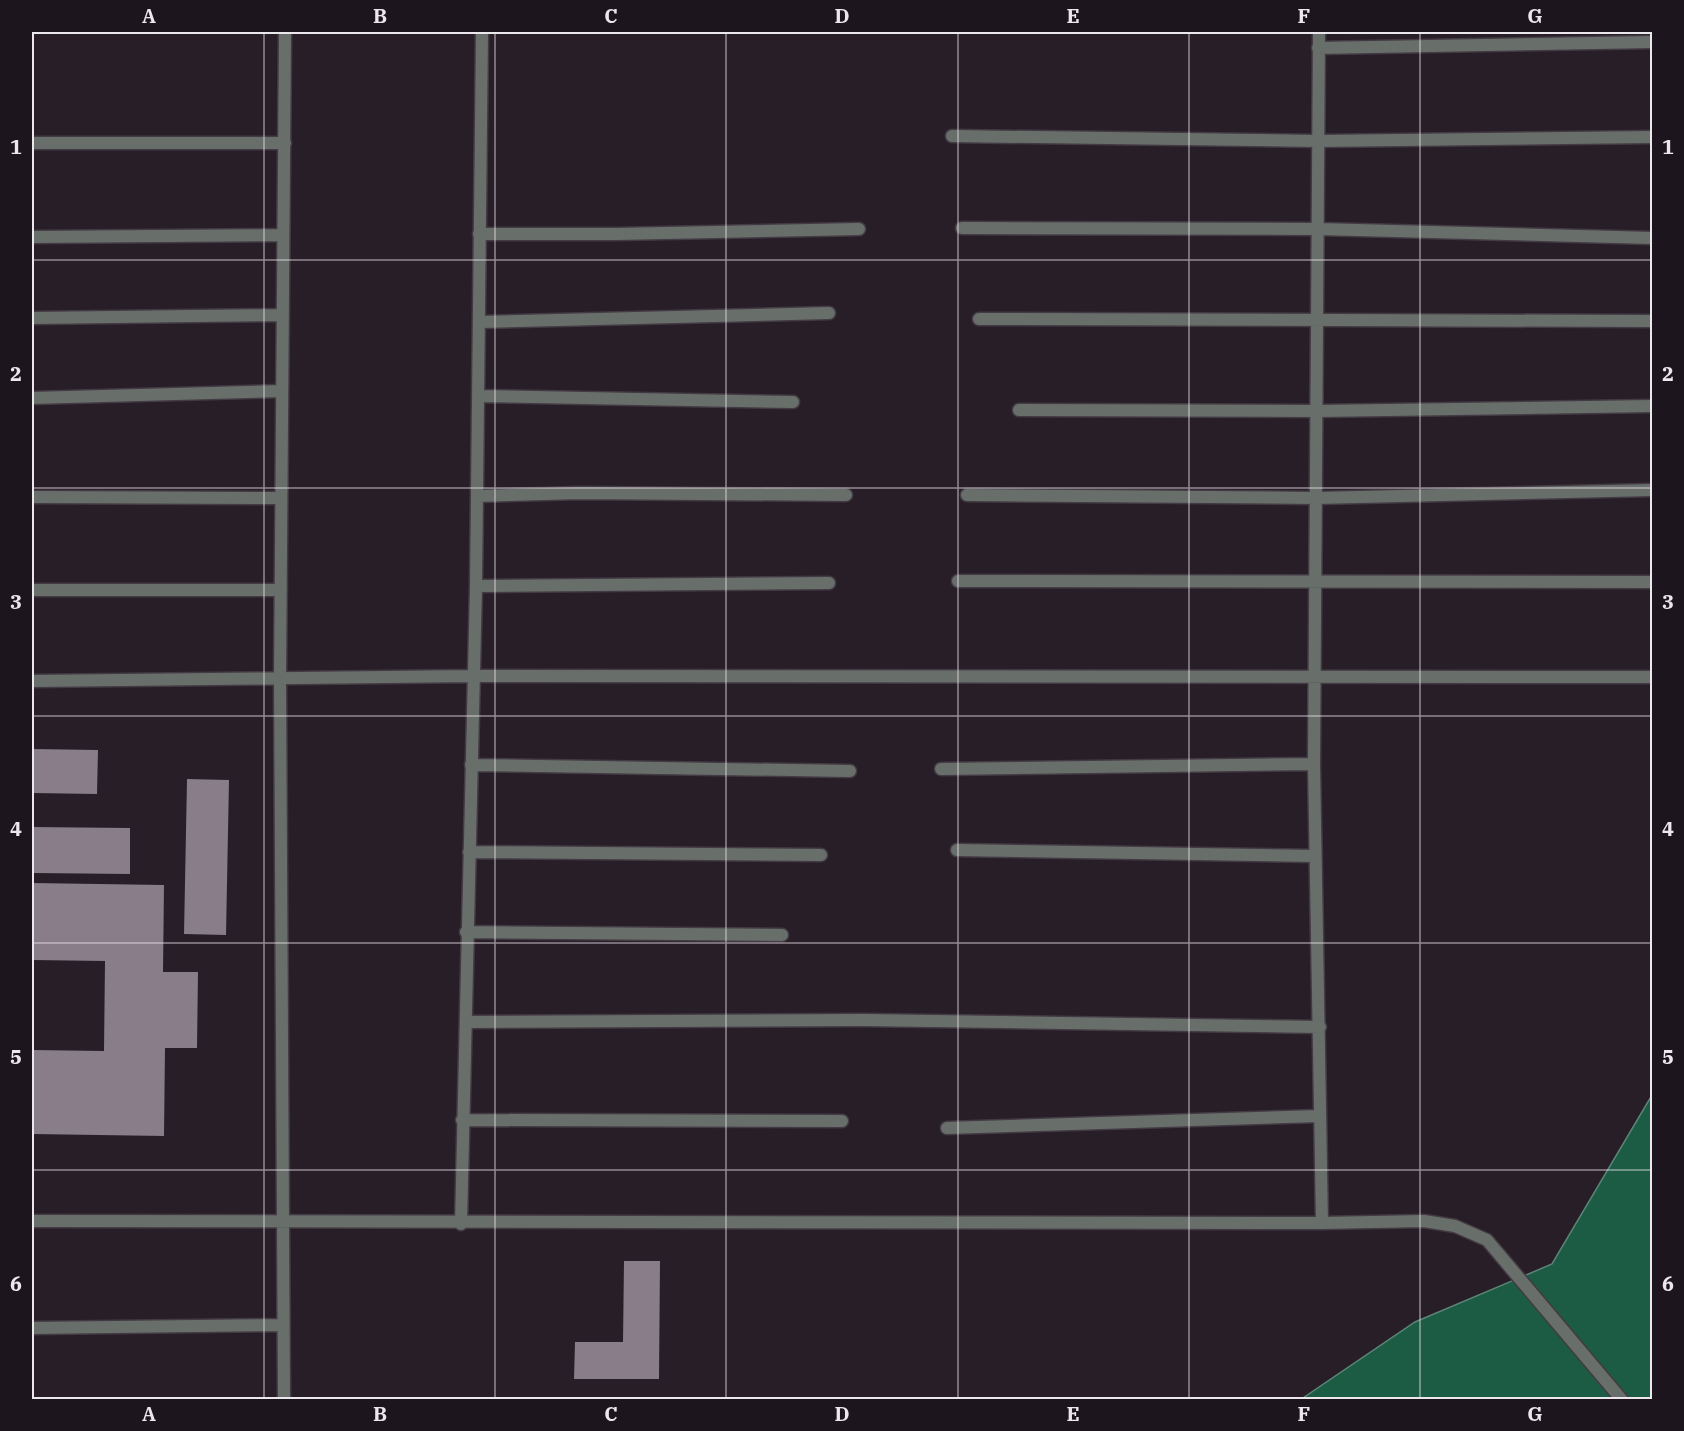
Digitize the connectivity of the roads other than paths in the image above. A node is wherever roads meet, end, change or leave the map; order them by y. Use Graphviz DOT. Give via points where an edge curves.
graph roads {
  1 [pos="285,32"];
  2 [pos="482,32"];
  3 [pos="1319,32"];
  4 [pos="1653,42"];
  5 [pos="1318,48"];
  6 [pos="952,136"];
  7 [pos="1653,137"];
  8 [pos="1319,141"];
  9 [pos="32,143"];
  10 [pos="285,143"];
  11 [pos="962,228"];
  12 [pos="859,229"];
  13 [pos="1319,229"];
  14 [pos="479,234"];
  15 [pos="283,235"];
  16 [pos="32,237"];
  17 [pos="1653,238"];
  18 [pos="830,313"];
  19 [pos="282,315"];
  20 [pos="32,318"];
  21 [pos="979,320"];
  22 [pos="1317,321"];
  23 [pos="1653,321"];
  24 [pos="480,322"];
  25 [pos="282,391"];
  26 [pos="479,396"];
  27 [pos="32,398"];
  28 [pos="794,402"];
  29 [pos="1653,406"];
  30 [pos="1019,410"];
  31 [pos="1317,411"];
  32 [pos="1653,490"];
  33 [pos="846,495"];
  34 [pos="967,495"];
  35 [pos="477,496"];
  36 [pos="32,497"];
  37 [pos="281,498"];
  38 [pos="1317,498"];
  39 [pos="958,581"];
  40 [pos="1314,582"];
  41 [pos="1653,582"];
  42 [pos="829,584"];
  43 [pos="476,586"];
  44 [pos="32,590"];
  45 [pos="281,590"];
  46 [pos="473,676"];
  47 [pos="1314,677"];
  48 [pos="1653,677"];
  49 [pos="280,680"];
  50 [pos="32,681"];
  51 [pos="471,765"];
  52 [pos="1314,765"];
  53 [pos="941,769"];
  54 [pos="850,771"];
  55 [pos="957,850"];
  56 [pos="469,852"];
  57 [pos="821,855"];
  58 [pos="1316,856"];
  59 [pos="466,932"];
  60 [pos="782,934"];
  61 [pos="466,1022"];
  62 [pos="1320,1027"];
  63 [pos="1319,1116"];
  64 [pos="462,1120"];
  65 [pos="842,1120"];
  66 [pos="946,1128"];
  67 [pos="282,1220"];
  68 [pos="32,1221"];
  69 [pos="1322,1222"];
  70 [pos="461,1224"];
  71 [pos="283,1325"];
  72 [pos="32,1328"];
  73 [pos="284,1400"];
  74 [pos="1622,1400"];
  1 -- 10 [label="street"];
  2 -- 14 [label="street"];
  3 -- 5 [label="street"];
  4 -- 5 [label="street"];
  5 -- 8 [label="street"];
  6 -- 8 [label="street"];
  7 -- 8 [label="street"];
  8 -- 13 [label="street"];
  9 -- 10 [label="street"];
  10 -- 15 [label="street"];
  11 -- 13 [label="street"];
  12 -- 14 [label="street"];
  13 -- 17 [label="street"];
  13 -- 22 [label="street"];
  14 -- 24 [label="street"];
  15 -- 16 [label="street"];
  15 -- 19 [label="street"];
  18 -- 24 [label="street"];
  19 -- 20 [label="street"];
  19 -- 25 [label="street"];
  21 -- 22 [label="street"];
  22 -- 23 [label="street"];
  22 -- 31 [label="street"];
  24 -- 26 [label="street"];
  25 -- 27 [label="street"];
  25 -- 37 [label="street"];
  26 -- 28 [label="street"];
  26 -- 35 [label="street"];
  29 -- 31 [label="street"];
  30 -- 31 [label="street"];
  31 -- 38 [label="street"];
  32 -- 38 [label="street"];
  33 -- 35 [label="street"];
  34 -- 38 [label="street"];
  35 -- 43 [label="street"];
  36 -- 37 [label="street"];
  37 -- 45 [label="street"];
  38 -- 40 [label="street"];
  39 -- 40 [label="street"];
  40 -- 41 [label="street"];
  40 -- 47 [label="street"];
  42 -- 43 [label="street"];
  43 -- 46 [label="street"];
  44 -- 45 [label="street"];
  45 -- 49 [label="street"];
  46 -- 47 [label="street"];
  46 -- 49 [label="street"];
  46 -- 51 [label="street"];
  47 -- 48 [label="street"];
  47 -- 52 [label="street"];
  49 -- 50 [label="street"];
  49 -- 67 [label="street"];
  51 -- 54 [label="street"];
  51 -- 56 [label="street"];
  52 -- 53 [label="street"];
  52 -- 58 [label="street"];
  55 -- 58 [label="street"];
  56 -- 57 [label="street"];
  56 -- 59 [label="street"];
  58 -- 62 [label="street"];
  59 -- 60 [label="street"];
  59 -- 61 [label="street"];
  61 -- 62 [label="street" via="863,1020"];
  61 -- 64 [label="street"];
  62 -- 63 [label="street"];
  63 -- 66 [label="street"];
  63 -- 69 [label="street"];
  64 -- 65 [label="street"];
  64 -- 70 [label="street"];
  67 -- 68 [label="street"];
  67 -- 70 [label="street"];
  67 -- 71 [label="street"];
  69 -- 70 [label="street"];
  69 -- 74 [label="street" via="1424,1221 1455,1226 1487,1240"];
  71 -- 72 [label="street"];
  71 -- 73 [label="street"];
}
